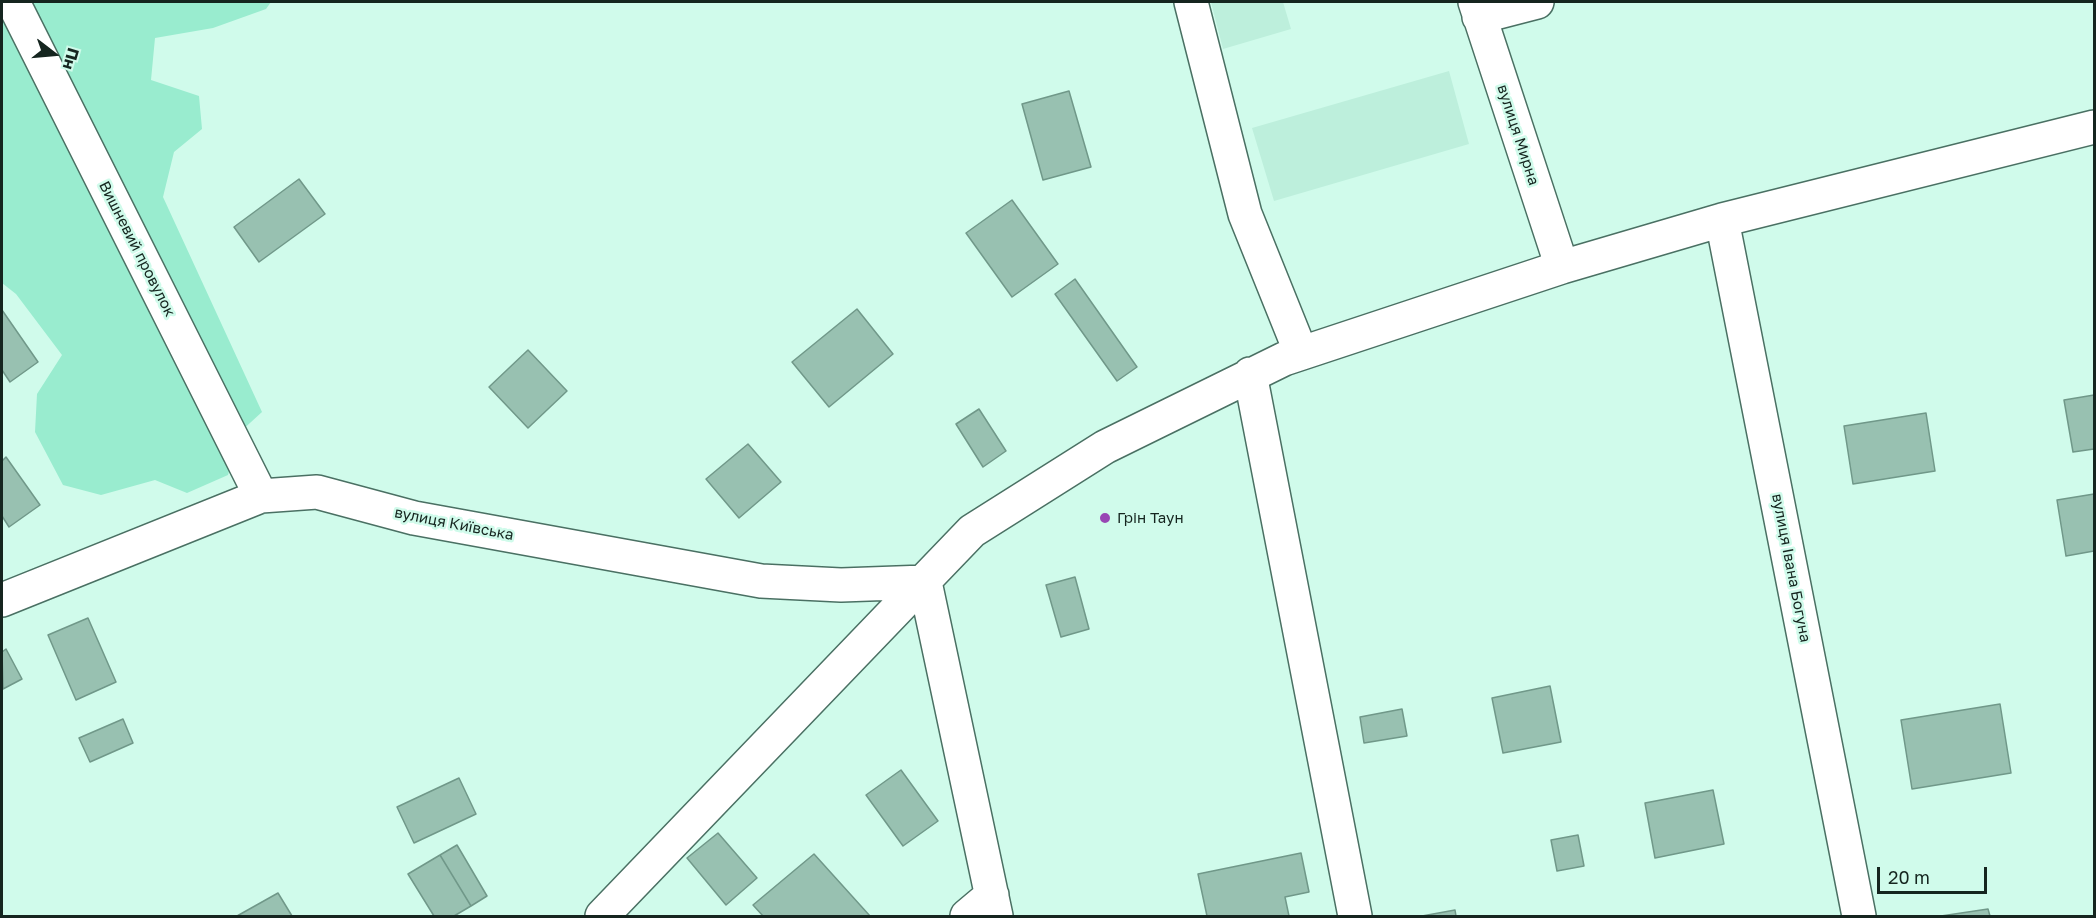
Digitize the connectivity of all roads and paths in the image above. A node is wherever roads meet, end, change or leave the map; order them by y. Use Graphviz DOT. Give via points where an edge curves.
graph roads {
  1 [pos="13,2"];
  2 [pos="1191,2"];
  3 [pos="1537,2"];
  4 [pos="1477,9"];
  5 [pos="2094,127"];
  6 [pos="1722,220"];
  7 [pos="1562,267"];
  8 [pos="1301,353"];
  9 [pos="1250,374"];
  10 [pos="261,496"];
  11 [pos="925,582"];
  12 [pos="2,600"];
  13 [pos="994,906"];
  14 [pos="602,916"];
  15 [pos="967,916"];
  16 [pos="1355,916"];
  17 [pos="1859,916"];
  1 -- 10 [label="street, Вишневий провулок"];
  2 -- 8 [label="street" via="1245,214"];
  3 -- 4 [label="street"];
  4 -- 7 [label="street, вулиця Мирна"];
  5 -- 6 [label="street"];
  6 -- 7 [label="street"];
  6 -- 17 [label="street, вулиця Івана Богуна"];
  7 -- 8 [label="street"];
  8 -- 9 [label="street"];
  9 -- 11 [label="street" via="1105,447 972,531"];
  9 -- 16 [label="street"];
  10 -- 11 [label="street, вулиця Київська" via="317,492 414,518 761,581 842,585"];
  10 -- 12 [label="street, вулиця Київська"];
  11 -- 13 [label="street"];
  11 -- 14 [label="street"];
  13 -- 15 [label="street"];
}
